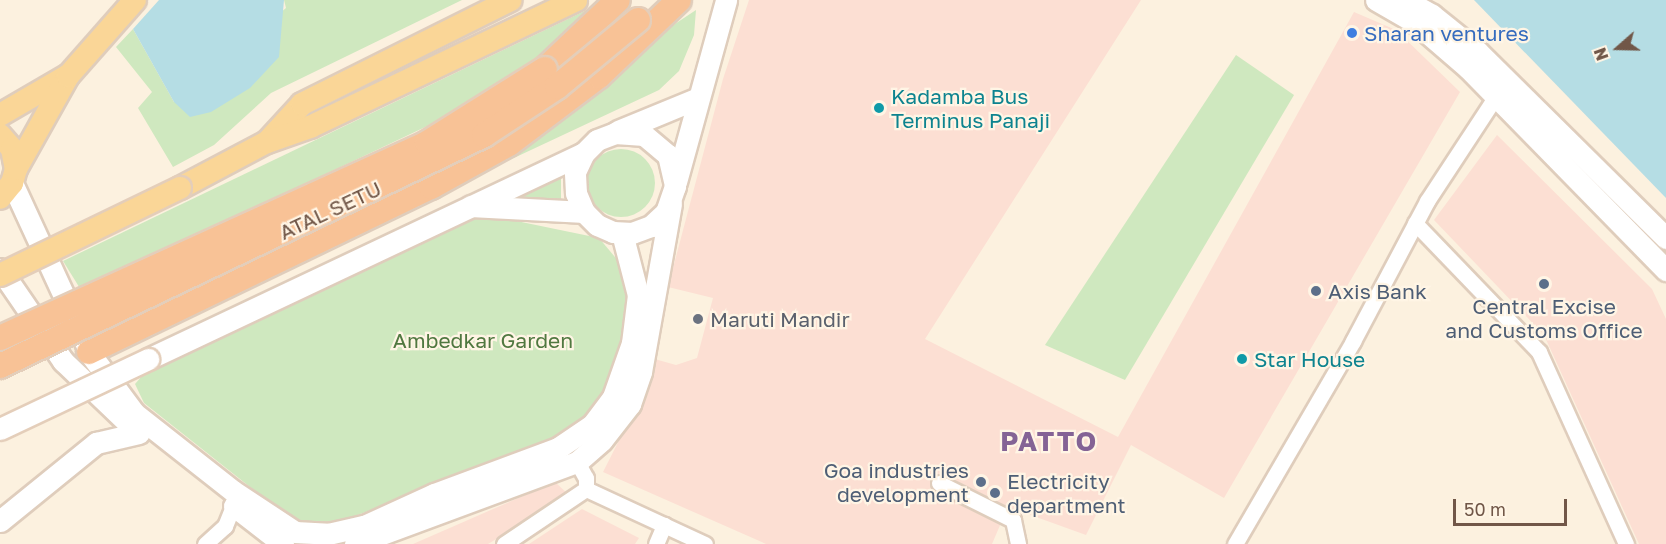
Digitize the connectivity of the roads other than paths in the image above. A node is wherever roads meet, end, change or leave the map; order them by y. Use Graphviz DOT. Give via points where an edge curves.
graph roads {
  1 [pos="135,0"];
  2 [pos="511,0"];
  3 [pos="576,0"];
  4 [pos="618,0"];
  5 [pos="657,0"];
  6 [pos="679,0"];
  7 [pos="726,0"];
  8 [pos="1376,0"];
  9 [pos="1405,0"];
  10 [pos="68,76"];
  11 [pos="1501,88"];
  12 [pos="698,98"];
  13 [pos="0,115"];
  14 [pos="615,133"];
  15 [pos="0,135"];
  16 [pos="267,142"];
  17 [pos="584,153"];
  18 [pos="9,183"];
  19 [pos="673,194"];
  20 [pos="467,206"];
  21 [pos="584,212"];
  22 [pos="1415,223"];
  23 [pos="622,233"];
  24 [pos="1666,237"];
  25 [pos="0,269"];
  26 [pos="1666,270"];
  27 [pos="0,275"];
  28 [pos="0,338"];
  29 [pos="94,359"];
  30 [pos="0,366"];
  31 [pos="79,378"];
  32 [pos="0,429"];
  33 [pos="139,433"];
  34 [pos="577,462"];
  35 [pos="939,483"];
  36 [pos="586,489"];
  37 [pos="233,506"];
  38 [pos="0,521"];
  39 [pos="664,525"];
  40 [pos="377,540"];
  41 [pos="205,544"];
  42 [pos="283,544"];
  43 [pos="355,544"];
  44 [pos="504,544"];
  45 [pos="656,544"];
  46 [pos="705,544"];
  47 [pos="1018,544"];
  48 [pos="1235,544"];
  49 [pos="1626,544"];
  1 -- 10 [label="main road"];
  2 -- 16 [label="main road" via="302,104"];
  3 -- 16 [label="main road" via="310,128"];
  4 -- 28 [label="highway, ATAL SETU, bridge" via="544,69 427,143"];
  5 -- 30 [label="highway, ATAL SETU, bridge" via="557,87 484,135"];
  6 -- 29 [label="highway" via="599,76 508,144"];
  7 -- 12 [label="main road"];
  8 -- 11 [label="main road" via="1416,23"];
  9 -- 11 [label="main road" via="1432,15"];
  10 -- 13 [label="main road"];
  10 -- 18 [label="main road"];
  11 -- 22 [label="street"];
  11 -- 24 [label="main road"];
  11 -- 26 [label="main road"];
  12 -- 14 [label="main road"];
  12 -- 19 [label="main road"];
  14 -- 17 [label="main road" via="597,140"];
  14 -- 19 [label="main road" via="644,135 661,147 672,165"];
  15 -- 18 [label="main road" via="12,149"];
  16 -- 27 [label="main road, bridge" via="180,189"];
  17 -- 20 [label="main road"];
  17 -- 21 [label="main road" via="575,183"];
  18 -- 29 [label="main road"];
  19 -- 23 [label="main road" via="651,226"];
  19 -- 34 [label="main road" via="651,327 630,404 602,440"];
  20 -- 21 [label="main road"];
  20 -- 32 [label="main road, bridge"];
  21 -- 23 [label="main road" via="597,225"];
  22 -- 48 [label="street" via="1353,341"];
  22 -- 49 [label="street" via="1539,352"];
  23 -- 29 [label="main road" via="638,295 632,343 613,397 592,425 558,448 434,494 364,526 328,534 295,532 233,491 134,413"];
  25 -- 31 [label="main road"];
  29 -- 31 [label="main road"];
  31 -- 33 [label="main road"];
  33 -- 37 [label="main road"];
  33 -- 38 [label="main road" via="96,443"];
  34 -- 36 [label="street" via="586,478"];
  34 -- 40 [label="main road" via="452,505"];
  35 -- 47 [label="street" via="1013,520"];
  36 -- 39 [label="street"];
  36 -- 44 [label="street"];
  37 -- 41 [label="street" via="225,526"];
  37 -- 42 [label="main road"];
  39 -- 45 [label="street"];
  39 -- 46 [label="street"];
  40 -- 43 [label="main road"];
}
